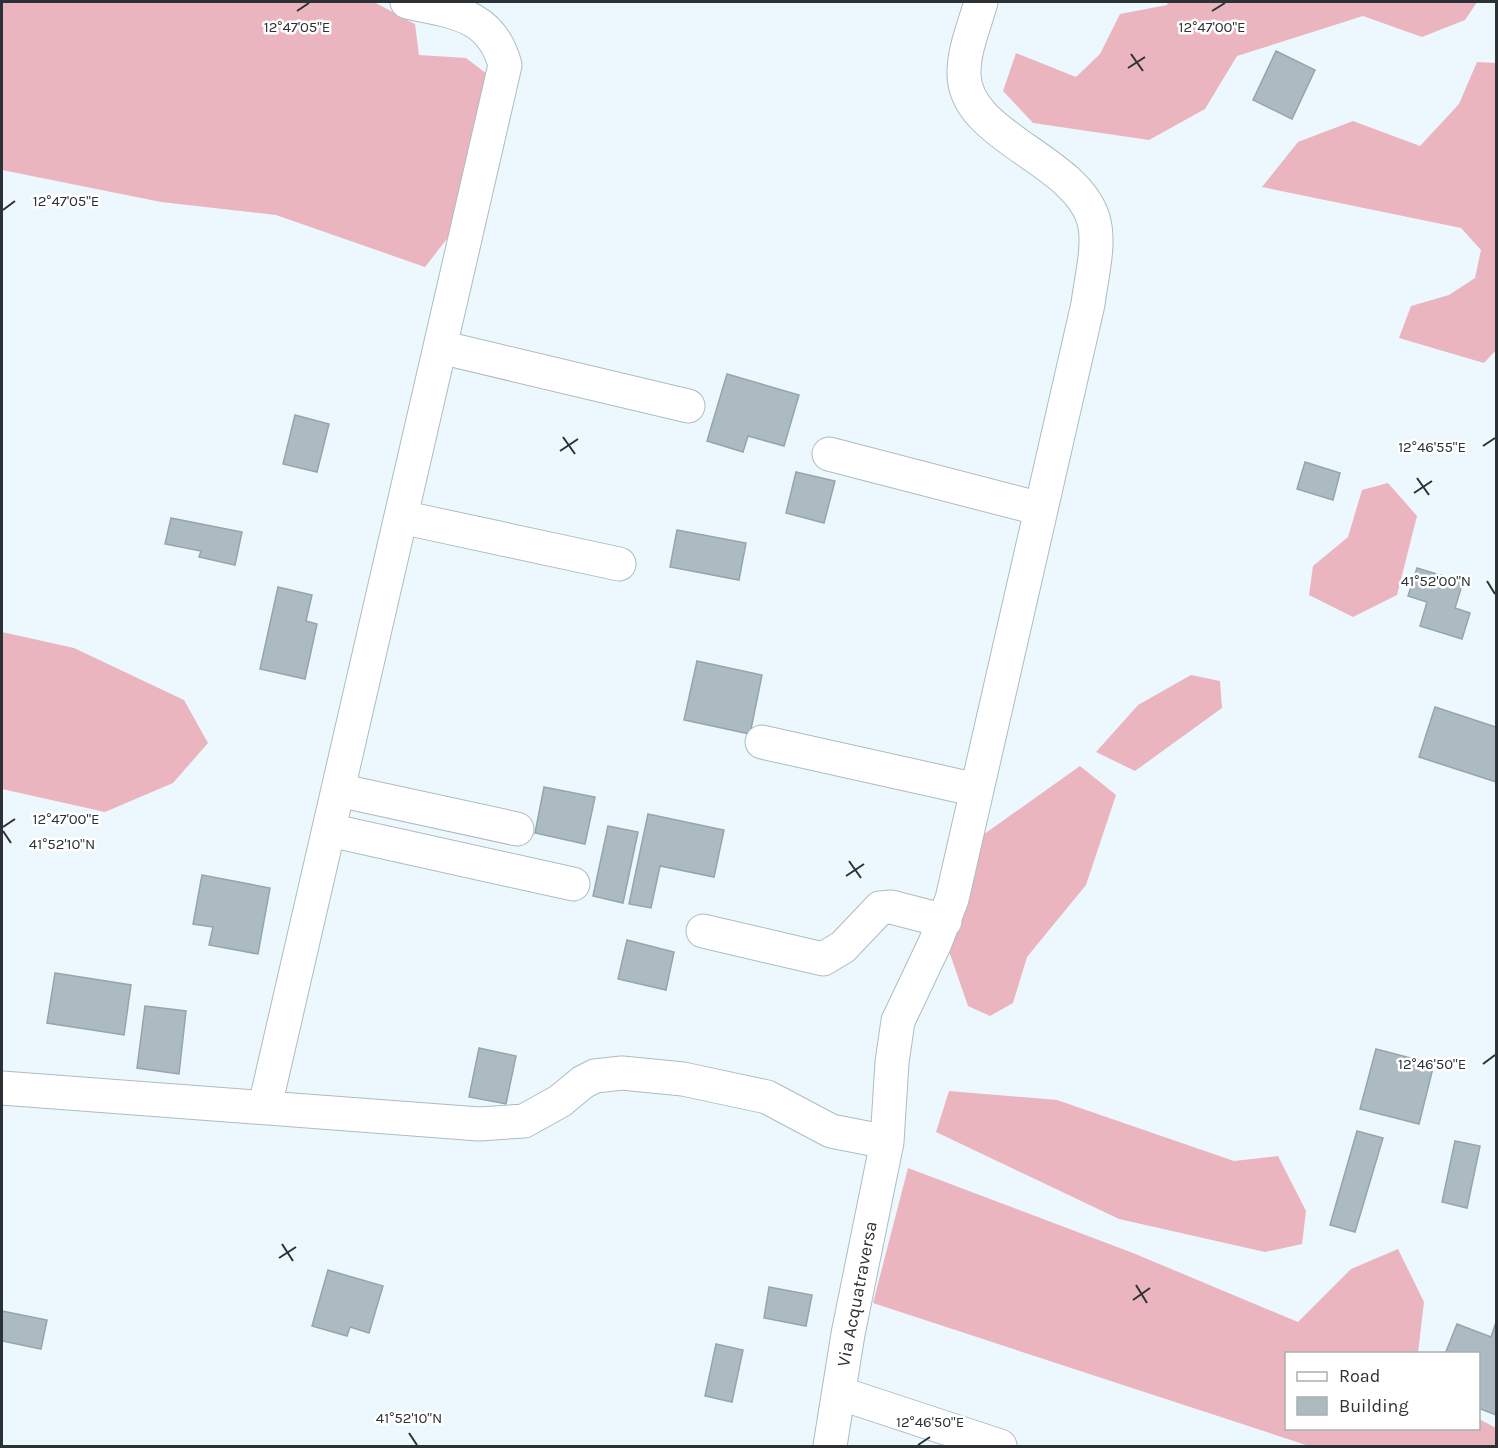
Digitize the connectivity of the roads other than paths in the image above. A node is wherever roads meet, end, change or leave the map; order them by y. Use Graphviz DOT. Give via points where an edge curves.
graph roads {
  1 [pos="407,2"];
  2 [pos="981,2"];
  3 [pos="440,347"];
  4 [pos="688,405"];
  5 [pos="830,454"];
  6 [pos="1041,509"];
  7 [pos="401,517"];
  8 [pos="620,564"];
  9 [pos="762,742"];
  10 [pos="338,790"];
  11 [pos="977,790"];
  12 [pos="517,829"];
  13 [pos="329,830"];
  14 [pos="573,884"];
  15 [pos="945,921"];
  16 [pos="704,931"];
  17 [pos="2,1088"];
  18 [pos="265,1106"];
  19 [pos="887,1142"];
  20 [pos="839,1393"];
  21 [pos="830,1446"];
  22 [pos="1000,1446"];
  1 -- 3 [label="street" via="475,20 494,39 505,65"];
  2 -- 6 [label="street, Via Acquatraversa" via="965,60 965,88 997,128 1057,171 1080,194 1096,229 1088,304"];
  3 -- 4 [label="street"];
  3 -- 7 [label="street"];
  5 -- 6 [label="street"];
  6 -- 11 [label="street, Via Acquatraversa"];
  7 -- 8 [label="street"];
  7 -- 10 [label="street"];
  9 -- 11 [label="street"];
  10 -- 12 [label="street"];
  10 -- 13 [label="street"];
  11 -- 15 [label="street, Via Acquatraversa"];
  13 -- 14 [label="street"];
  13 -- 18 [label="street"];
  15 -- 16 [label="street" via="891,907 880,908 843,947 823,958"];
  15 -- 19 [label="street, Via Acquatraversa" via="898,1021"];
  17 -- 18 [label="street"];
  18 -- 19 [label="street" via="512,1124 539,1115 595,1076 622,1073 683,1079 767,1097 831,1131"];
  19 -- 20 [label="street, Via Acquatraversa"];
  20 -- 21 [label="street, Via Acquatraversa"];
  20 -- 22 [label="street"];
}
